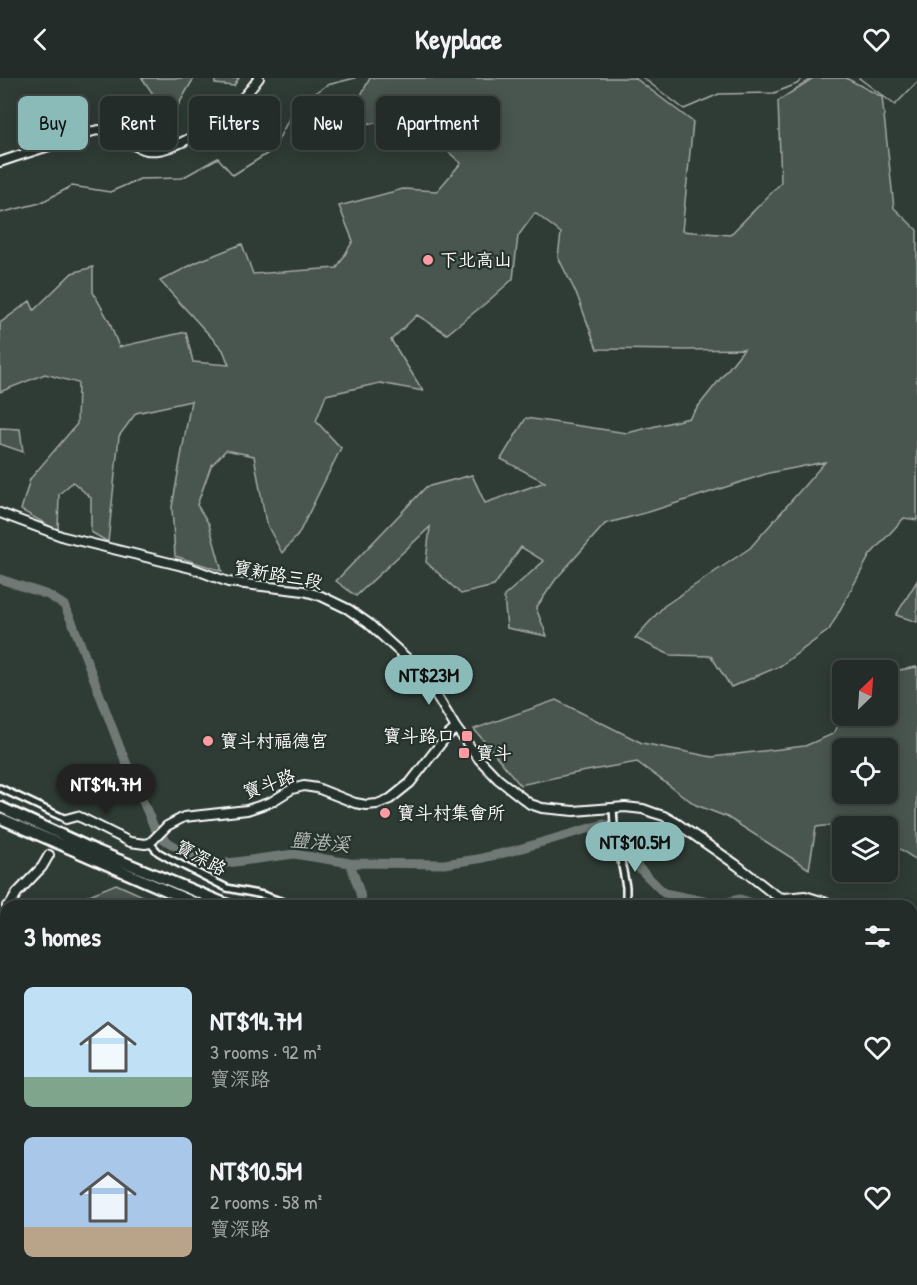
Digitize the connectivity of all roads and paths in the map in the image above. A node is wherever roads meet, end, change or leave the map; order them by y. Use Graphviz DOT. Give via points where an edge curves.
graph roads {
  1 [pos="259,78"];
  2 [pos="0,162"];
  3 [pos="0,513"];
  4 [pos="456,728"];
  5 [pos="0,788"];
  6 [pos="0,807"];
  7 [pos="613,808"];
  8 [pos="0,818"];
  9 [pos="66,819"];
  10 [pos="150,843"];
  11 [pos="49,855"];
  12 [pos="13,900"];
  13 [pos="188,900"];
  14 [pos="216,900"];
  15 [pos="278,900"];
  16 [pos="626,900"];
  17 [pos="818,900"];
  1 -- 2 [label="street" via="216,122 170,147 144,150 100,130"];
  3 -- 4 [label="street, 寶新路三段" via="64,537 191,568 228,582 304,591 338,603 368,622 423,673"];
  4 -- 7 [label="street, 寶新路三段" via="487,769 530,804 574,811"];
  4 -- 10 [label="street, 寶斗路" via="410,783 382,802 355,803 304,786 247,810 184,817 167,826"];
  5 -- 9 [label="street, 寶深路"];
  6 -- 14 [label="highway"];
  7 -- 16 [label="street"];
  7 -- 17 [label="street, 寶新路三段" via="643,809 671,819 779,897 805,896"];
  8 -- 13 [label="highway"];
  9 -- 10 [label="street, 寶深路" via="77,816 134,843"];
  10 -- 15 [label="street, 寶深路" via="180,865 227,888"];
  11 -- 12 [label="street"];
}
